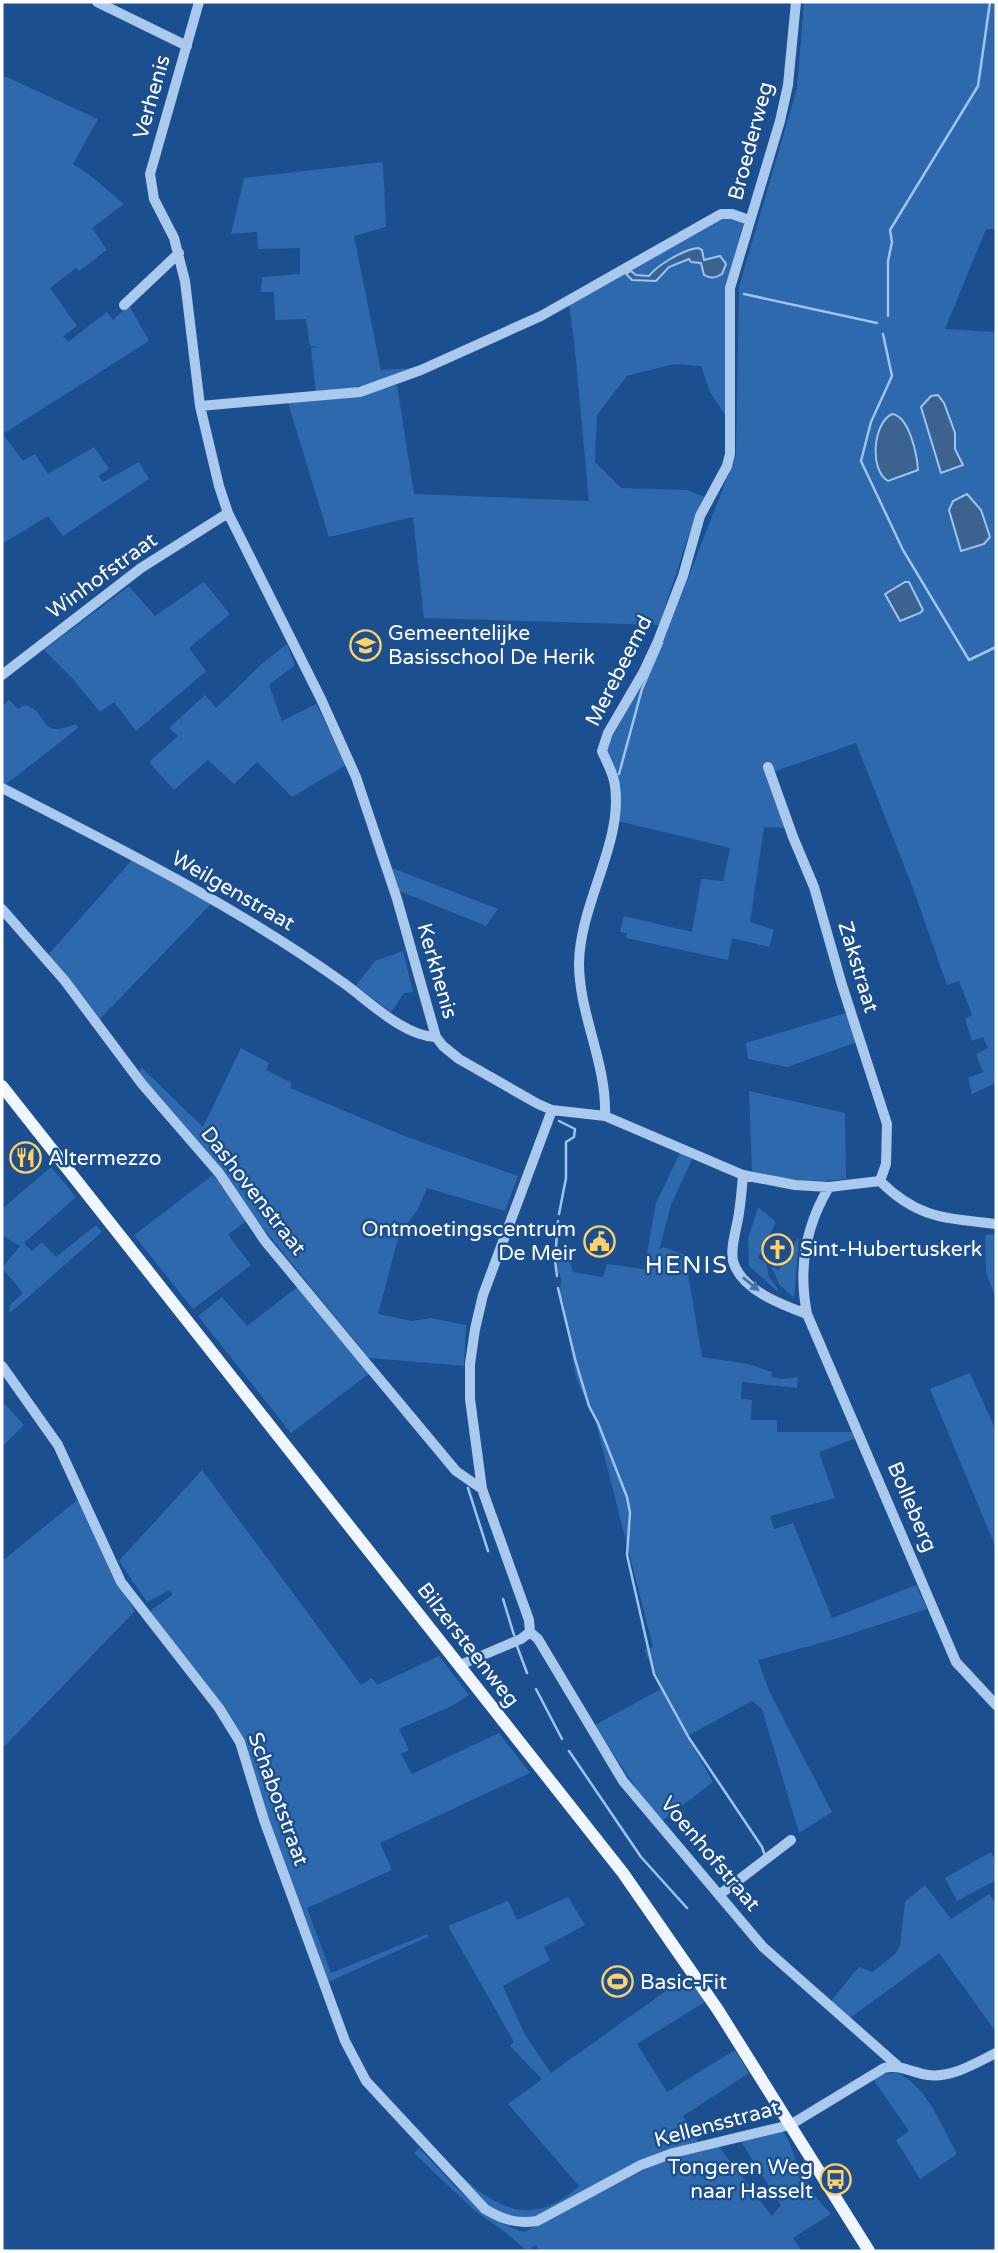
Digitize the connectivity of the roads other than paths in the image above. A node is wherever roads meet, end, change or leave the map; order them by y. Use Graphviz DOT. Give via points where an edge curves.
graph roads {
  1 [pos="97,2"];
  2 [pos="200,2"];
  3 [pos="796,2"];
  4 [pos="187,46"];
  5 [pos="749,220"];
  6 [pos="179,253"];
  7 [pos="730,288"];
  8 [pos="124,305"];
  9 [pos="200,406"];
  10 [pos="228,513"];
  11 [pos="2,675"];
  12 [pos="768,768"];
  13 [pos="2,788"];
  14 [pos="2,909"];
  15 [pos="436,1037"];
  16 [pos="2,1086"];
  17 [pos="552,1110"];
  18 [pos="605,1116"];
  19 [pos="743,1175"];
  20 [pos="880,1181"];
  21 [pos="829,1187"];
  22 [pos="996,1224"];
  23 [pos="807,1314"];
  24 [pos="2,1366"];
  25 [pos="482,1489"];
  26 [pos="530,1632"];
  27 [pos="460,1665"];
  28 [pos="996,1705"];
  29 [pos="791,1840"];
  30 [pos="719,1895"];
  31 [pos="996,2053"];
  32 [pos="899,2067"];
  33 [pos="790,2125"];
  34 [pos="525,2223"];
  35 [pos="869,2251"];
  1 -- 4 [label="street, Verhenis"];
  2 -- 4 [label="street"];
  3 -- 5 [label="street, Broederweg" via="788,85"];
  4 -- 6 [label="street, Verhenis" via="149,174 154,199"];
  5 -- 7 [label="street, Broederweg"];
  5 -- 9 [label="street" via="721,214 541,316 360,392"];
  6 -- 8 [label="street"];
  6 -- 9 [label="street, Verhenis"];
  7 -- 18 [label="street, Merebeemd" via="727,466 700,516 659,641 602,751 615,784 615,815 584,924 579,965 601,1064"];
  9 -- 10 [label="street, Verhenis"];
  10 -- 11 [label="street, Winhofstraat" via="141,568"];
  10 -- 15 [label="street, Kerkhenis" via="356,777"];
  12 -- 20 [label="street, Zakstraat" via="814,887 887,1124 886,1164"];
  13 -- 15 [label="street, Weilgenstraat" via="214,900 320,966 407,1029"];
  14 -- 25 [label="street, Dashovenstraat" via="65,981 343,1336 456,1471"];
  15 -- 17 [label="street, Kerkhenis" via="459,1059"];
  16 -- 27 [label="main road, Bilzersteenweg"];
  17 -- 18 [label="street, Kerkhenis"];
  17 -- 25 [label="street" via="496,1258 475,1329 470,1399"];
  18 -- 19 [label="street, Kerkhenis"];
  19 -- 21 [label="street, Kerkhenis"];
  19 -- 23 [label="street, one-way" via="732,1251 736,1268 758,1290"];
  20 -- 21 [label="street, Kerkhenis"];
  20 -- 22 [label="street" via="923,1213"];
  21 -- 23 [label="street, Bolleberg" via="805,1244"];
  23 -- 28 [label="street, Bolleberg" via="956,1662"];
  24 -- 34 [label="street, Schabotstraat" via="58,1445 121,1582 240,1742 345,2041 366,2081 485,2209 503,2220"];
  25 -- 26 [label="street"];
  26 -- 27 [label="street"];
  26 -- 30 [label="street, Voenhofstraat" via="624,1781"];
  27 -- 33 [label="main road, Bilzersteenweg" via="666,1932"];
  29 -- 30 [label="street"];
  30 -- 32 [label="street, Voenhofstraat" via="764,1947"];
  31 -- 32 [label="street" via="941,2075"];
  32 -- 33 [label="street, Kellensstraat" via="884,2068"];
  33 -- 34 [label="street, Kellensstraat" via="673,2153"];
  33 -- 35 [label="main road, Bilzersteenweg"];
}
